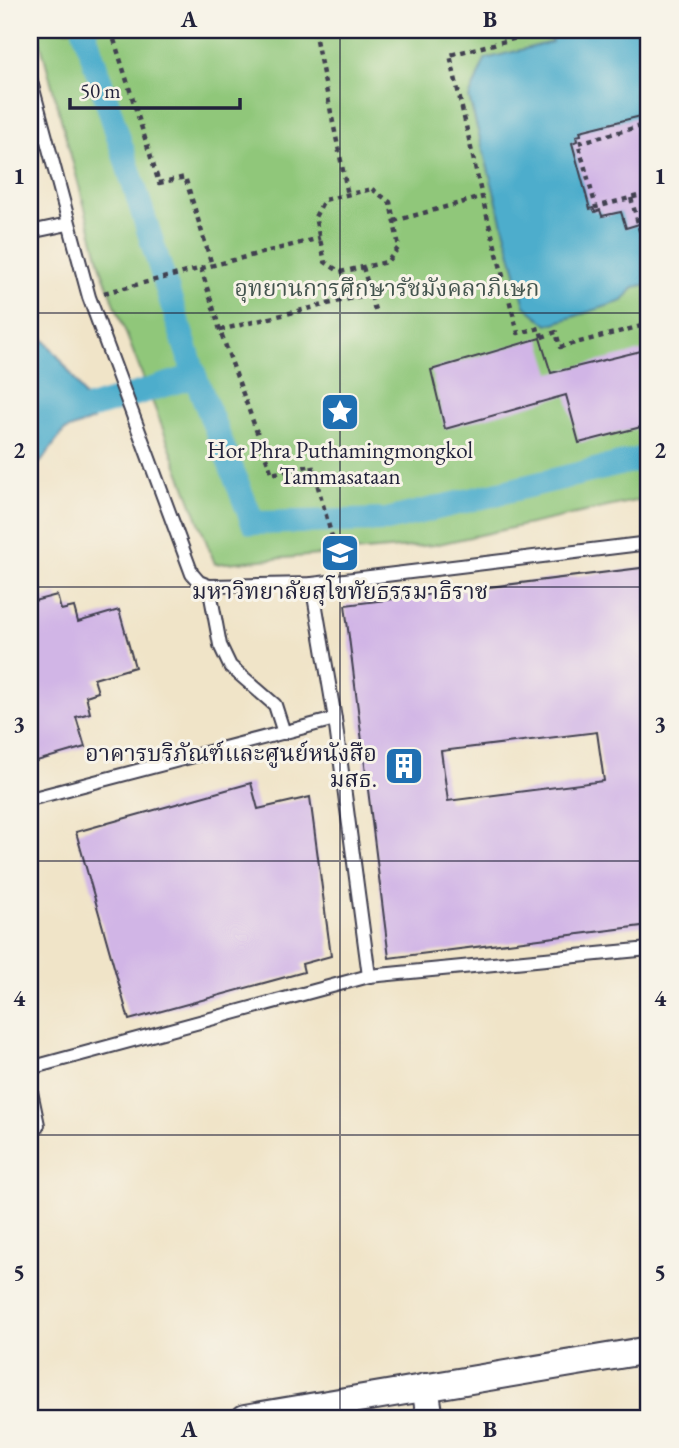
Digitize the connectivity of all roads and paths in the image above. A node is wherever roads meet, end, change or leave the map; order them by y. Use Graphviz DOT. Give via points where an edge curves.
graph roads {
  1 [pos="111,30"];
  2 [pos="314,30"];
  3 [pos="528,30"];
  4 [pos="30,78"];
  5 [pos="649,141"];
  6 [pos="649,193"];
  7 [pos="348,195"];
  8 [pos="482,197"];
  9 [pos="631,198"];
  10 [pos="394,221"];
  11 [pos="68,224"];
  12 [pos="30,233"];
  13 [pos="320,239"];
  14 [pos="649,262"];
  15 [pos="212,265"];
  16 [pos="363,267"];
  17 [pos="201,268"];
  18 [pos="369,294"];
  19 [pos="89,297"];
  20 [pos="374,310"];
  21 [pos="649,324"];
  22 [pos="220,330"];
  23 [pos="649,543"];
  24 [pos="344,580"];
  25 [pos="312,584"];
  26 [pos="209,586"];
  27 [pos="335,719"];
  28 [pos="284,733"];
  29 [pos="30,799"];
  30 [pos="649,949"];
  31 [pos="369,975"];
  32 [pos="30,1068"];
  33 [pos="30,1087"];
  34 [pos="30,1137"];
  35 [pos="649,1350"];
  36 [pos="425,1387"];
  37 [pos="245,1418"];
  38 [pos="430,1418"];
  1 -- 15 [label="path" via="159,183 185,177"];
  2 -- 7 [label="path"];
  3 -- 8 [label="path" via="529,35 450,55"];
  4 -- 11 [label="lane"];
  5 -- 9 [label="path" via="645,125 578,143 596,208"];
  6 -- 9 [label="path"];
  7 -- 10 [label="path" via="372,190 390,202"];
  7 -- 13 [label="path" via="324,200 315,217"];
  8 -- 10 [label="path"];
  8 -- 21 [label="path" via="518,333 540,328 541,338 556,332 560,346"];
  9 -- 14 [label="path"];
  10 -- 16 [label="path" via="399,247 387,262"];
  11 -- 12 [label="lane"];
  11 -- 19 [label="lane"];
  13 -- 15 [label="path"];
  13 -- 16 [label="path" via="325,262 340,272"];
  15 -- 17 [label="path"];
  16 -- 18 [label="path"];
  17 -- 19 [label="path"];
  17 -- 22 [label="path"];
  18 -- 20 [label="path"];
  18 -- 22 [label="path"];
  19 -- 26 [label="lane" via="192,574"];
  22 -- 24 [label="path" via="272,474 312,465"];
  23 -- 24 [label="lane"];
  24 -- 25 [label="lane"];
  25 -- 26 [label="lane"];
  25 -- 27 [label="lane"];
  26 -- 28 [label="lane" via="220,645 230,666 275,705"];
  27 -- 28 [label="lane"];
  27 -- 31 [label="lane"];
  28 -- 29 [label="lane"];
  30 -- 31 [label="lane"];
  31 -- 32 [label="lane"];
  33 -- 34 [label="lane" via="38,1125"];
  35 -- 36 [label="street"];
  36 -- 37 [label="street"];
  36 -- 38 [label="street"];
}
